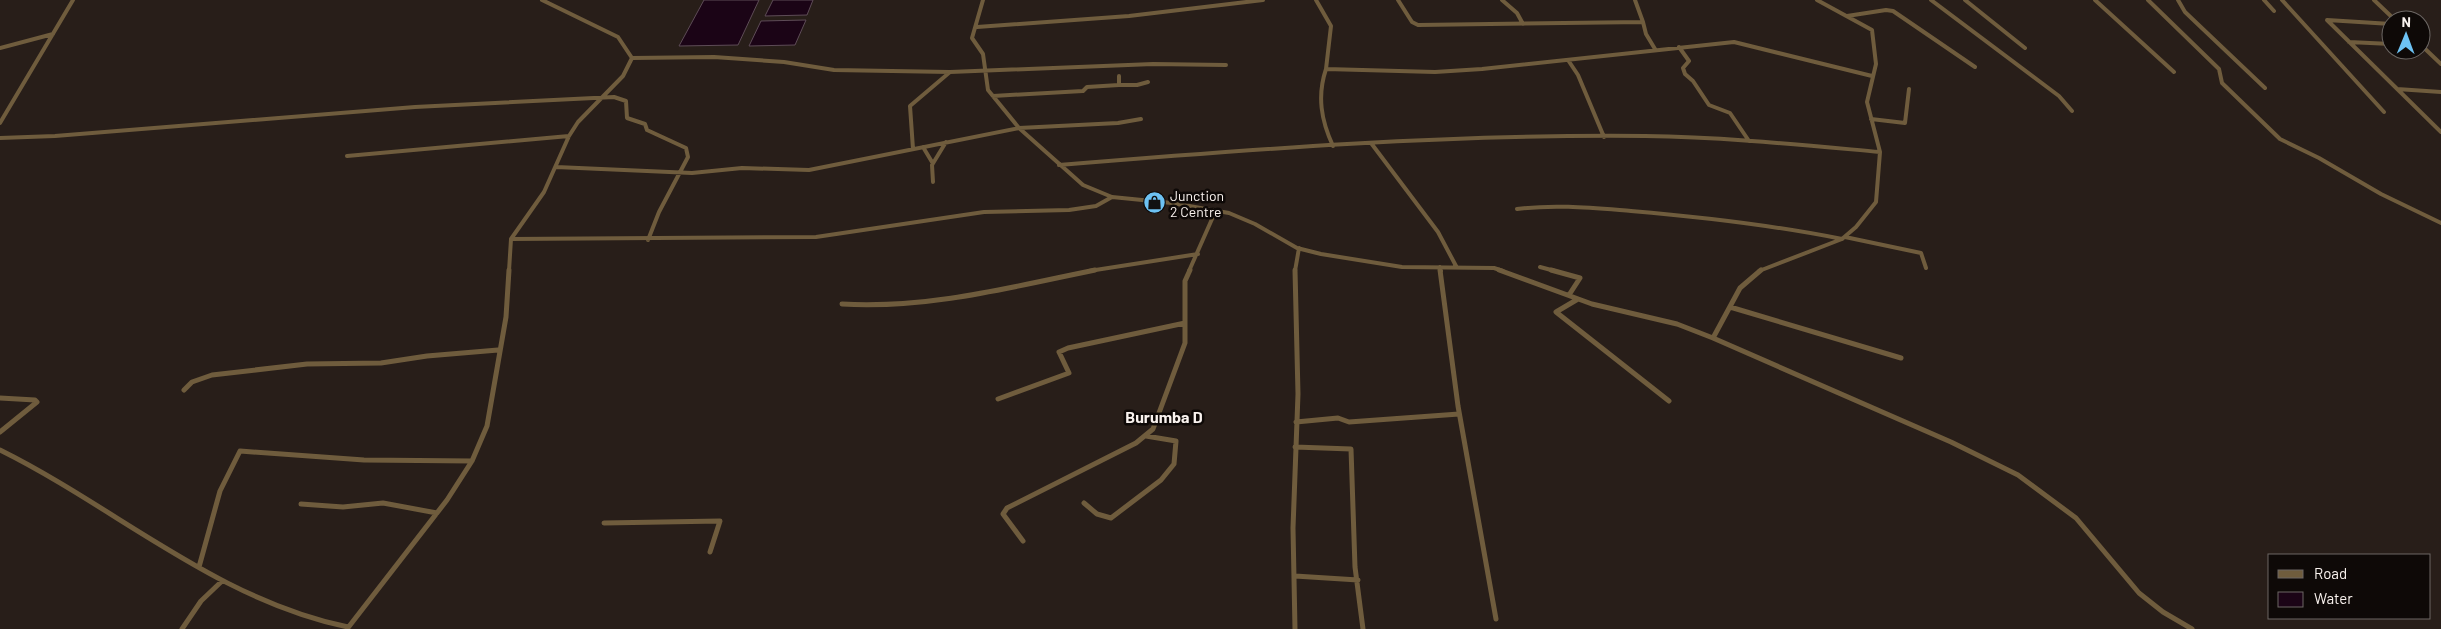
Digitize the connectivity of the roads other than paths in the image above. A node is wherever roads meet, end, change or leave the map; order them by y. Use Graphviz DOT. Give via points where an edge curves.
graph roads {
  1 [pos="73,0"];
  2 [pos="542,0"];
  3 [pos="983,0"];
  4 [pos="1263,0"];
  5 [pos="1316,0"];
  6 [pos="1398,0"];
  7 [pos="1502,0"];
  8 [pos="1635,0"];
  9 [pos="1817,0"];
  10 [pos="1931,0"];
  11 [pos="1966,0"];
  12 [pos="2095,0"];
  13 [pos="2148,0"];
  14 [pos="2178,0"];
  15 [pos="2264,0"];
  16 [pos="2282,0"];
  17 [pos="2374,0"];
  18 [pos="2384,10"];
  19 [pos="2274,11"];
  20 [pos="1845,16"];
  21 [pos="1643,22"];
  22 [pos="2381,23"];
  23 [pos="1523,24"];
  24 [pos="976,27"];
  25 [pos="52,34"];
  26 [pos="2349,42"];
  27 [pos="2381,44"];
  28 [pos="1679,47"];
  29 [pos="0,48"];
  30 [pos="2025,48"];
  31 [pos="1655,49"];
  32 [pos="2431,55"];
  33 [pos="632,58"];
  34 [pos="1568,60"];
  35 [pos="2441,64"];
  36 [pos="1226,65"];
  37 [pos="1975,67"];
  38 [pos="1326,69"];
  39 [pos="950,72"];
  40 [pos="986,72"];
  41 [pos="2174,72"];
  42 [pos="1119,76"];
  43 [pos="1872,76"];
  44 [pos="1148,82"];
  45 [pos="1119,85"];
  46 [pos="2266,88"];
  47 [pos="1909,89"];
  48 [pos="2396,89"];
  49 [pos="2441,92"];
  50 [pos="606,96"];
  51 [pos="993,96"];
  52 [pos="2072,111"];
  53 [pos="2384,112"];
  54 [pos="1141,119"];
  55 [pos="1870,119"];
  56 [pos="0,122"];
  57 [pos="1019,128"];
  58 [pos="2441,132"];
  59 [pos="568,136"];
  60 [pos="0,138"];
  61 [pos="1604,138"];
  62 [pos="1749,141"];
  63 [pos="946,142"];
  64 [pos="1371,143"];
  65 [pos="1333,146"];
  66 [pos="923,147"];
  67 [pos="913,149"];
  68 [pos="1880,152"];
  69 [pos="347,156"];
  70 [pos="932,163"];
  71 [pos="1059,165"];
  72 [pos="556,167"];
  73 [pos="679,172"];
  74 [pos="933,182"];
  75 [pos="1112,197"];
  76 [pos="1516,209"];
  77 [pos="1216,210"];
  78 [pos="2441,224"];
  79 [pos="1844,238"];
  80 [pos="511,239"];
  81 [pos="648,240"];
  82 [pos="1299,248"];
  83 [pos="1198,254"];
  84 [pos="1456,266"];
  85 [pos="1440,267"];
  86 [pos="1540,267"];
  87 [pos="1926,268"];
  88 [pos="1569,295"];
  89 [pos="1578,298"];
  90 [pos="842,304"];
  91 [pos="1730,307"];
  92 [pos="1185,324"];
  93 [pos="1713,338"];
  94 [pos="498,350"];
  95 [pos="1901,358"];
  96 [pos="184,390"];
  97 [pos="0,398"];
  98 [pos="998,399"];
  99 [pos="1669,402"];
  100 [pos="1459,414"];
  101 [pos="1296,422"];
  102 [pos="0,432"];
  103 [pos="1146,436"];
  104 [pos="1295,447"];
  105 [pos="0,450"];
  106 [pos="472,460"];
  107 [pos="1084,503"];
  108 [pos="301,504"];
  109 [pos="437,513"];
  110 [pos="604,523"];
  111 [pos="1023,541"];
  112 [pos="710,552"];
  113 [pos="200,567"];
  114 [pos="1294,576"];
  115 [pos="1358,580"];
  116 [pos="222,581"];
  117 [pos="1496,619"];
  118 [pos="348,628"];
  119 [pos="182,629"];
  120 [pos="1295,629"];
  121 [pos="1363,629"];
  122 [pos="2192,629"];
  1 -- 25 [label="street"];
  2 -- 33 [label="street" via="618,38"];
  3 -- 24 [label="street"];
  4 -- 24 [label="street" via="1130,16"];
  5 -- 38 [label="street" via="1331,26"];
  6 -- 23 [label="street" via="1412,22 1418,25"];
  7 -- 23 [label="street" via="1517,13"];
  8 -- 21 [label="street"];
  9 -- 20 [label="street"];
  10 -- 52 [label="street" via="2059,96"];
  11 -- 30 [label="street"];
  12 -- 41 [label="street"];
  13 -- 78 [label="street" via="2219,69 2221,82 2272,133"];
  14 -- 46 [label="street" via="2185,12"];
  15 -- 19 [label="street"];
  16 -- 53 [label="street"];
  17 -- 18 [label="street"];
  20 -- 37 [label="street" via="1893,11"];
  20 -- 43 [label="street" via="1872,30 1876,64"];
  21 -- 23 [label="street"];
  21 -- 31 [label="street"];
  22 -- 26 [label="street" via="2327,20"];
  24 -- 40 [label="street" via="973,42 983,54"];
  25 -- 29 [label="street"];
  25 -- 56 [label="street"];
  26 -- 27 [label="street"];
  26 -- 48 [label="street"];
  28 -- 31 [label="street"];
  28 -- 43 [label="street" via="1737,42"];
  28 -- 62 [label="street" via="1689,61 1683,68 1685,74 1711,107 1730,113"];
  31 -- 34 [label="street"];
  32 -- 35 [label="street"];
  33 -- 39 [label="street" via="714,57 842,70"];
  33 -- 50 [label="street" via="623,76"];
  34 -- 38 [label="street" via="1435,72"];
  34 -- 61 [label="street" via="1578,75"];
  36 -- 40 [label="street" via="1153,64"];
  38 -- 65 [label="street" via="1320,89 1321,113"];
  39 -- 40 [label="street"];
  39 -- 67 [label="street" via="910,106"];
  40 -- 51 [label="street" via="988,90"];
  42 -- 45 [label="street"];
  43 -- 55 [label="street" via="1867,102"];
  44 -- 45 [label="street"];
  45 -- 51 [label="street" via="1091,86 1076,92"];
  47 -- 55 [label="street" via="1905,123"];
  48 -- 49 [label="street"];
  48 -- 58 [label="street"];
  50 -- 59 [label="street"];
  50 -- 60 [label="street"];
  50 -- 73 [label="street" via="626,100 627,118 638,120 657,136 686,148 688,157"];
  51 -- 57 [label="street"];
  54 -- 57 [label="street"];
  55 -- 68 [label="street"];
  57 -- 63 [label="street"];
  57 -- 71 [label="street"];
  59 -- 69 [label="street"];
  59 -- 72 [label="street"];
  61 -- 62 [label="street" via="1646,136"];
  61 -- 64 [label="street"];
  62 -- 68 [label="street"];
  63 -- 66 [label="street"];
  63 -- 70 [label="street"];
  64 -- 65 [label="street"];
  64 -- 84 [label="street" via="1438,232"];
  65 -- 71 [label="street" via="1217,151"];
  66 -- 67 [label="street"];
  66 -- 70 [label="street"];
  67 -- 73 [label="street" via="815,169 742,168"];
  68 -- 79 [label="street" via="1876,202"];
  70 -- 74 [label="street"];
  71 -- 75 [label="street" via="1083,185"];
  72 -- 73 [label="street"];
  72 -- 80 [label="street" via="544,192"];
  73 -- 81 [label="street"];
  75 -- 77 [label="street"];
  75 -- 81 [label="street" via="1096,206 1070,210 984,212 835,236"];
  76 -- 79 [label="street" via="1596,209 1698,217"];
  77 -- 82 [label="street" via="1255,224"];
  77 -- 83 [label="street"];
  79 -- 87 [label="street" via="1921,253"];
  79 -- 91 [label="street" via="1758,272 1745,282"];
  80 -- 81 [label="street"];
  80 -- 94 [label="street" via="506,316"];
  82 -- 85 [label="street" via="1402,267"];
  82 -- 101 [label="street" via="1296,270"];
  83 -- 90 [label="street" via="1115,266 953,299 877,306"];
  83 -- 92 [label="street" via="1185,281"];
  84 -- 85 [label="street"];
  84 -- 88 [label="street" via="1494,268"];
  85 -- 100 [label="street"];
  86 -- 88 [label="street" via="1580,278"];
  88 -- 89 [label="street"];
  89 -- 93 [label="street" via="1677,324"];
  89 -- 99 [label="street" via="1556,312"];
  91 -- 93 [label="street"];
  91 -- 95 [label="street"];
  92 -- 98 [label="street" via="1068,348 1059,352 1069,373"];
  92 -- 103 [label="street" via="1185,343 1179,363 1153,428"];
  93 -- 122 [label="street" via="1951,442 2018,475 2076,518 2139,593 2162,612"];
  94 -- 96 [label="street" via="390,362 307,364 212,375 192,382"];
  94 -- 106 [label="street" via="487,426"];
  97 -- 102 [label="street" via="37,402"];
  100 -- 101 [label="street" via="1350,422 1338,418"];
  100 -- 117 [label="street"];
  101 -- 104 [label="street"];
  103 -- 107 [label="street" via="1176,442 1174,464 1162,480 1111,518 1098,514"];
  103 -- 111 [label="street" via="1074,477 1007,508 1003,514"];
  104 -- 114 [label="street"];
  104 -- 115 [label="street" via="1351,449"];
  105 -- 113 [label="street"];
  106 -- 109 [label="street"];
  106 -- 113 [label="street" via="372,460 240,450 221,485"];
  108 -- 109 [label="street" via="343,507 384,504"];
  109 -- 118 [label="street"];
  110 -- 112 [label="street" via="720,521"];
  113 -- 116 [label="street"];
  114 -- 115 [label="street"];
  114 -- 120 [label="street"];
  115 -- 121 [label="street"];
  116 -- 118 [label="street" via="319,621"];
  116 -- 119 [label="street" via="201,602"];
}
